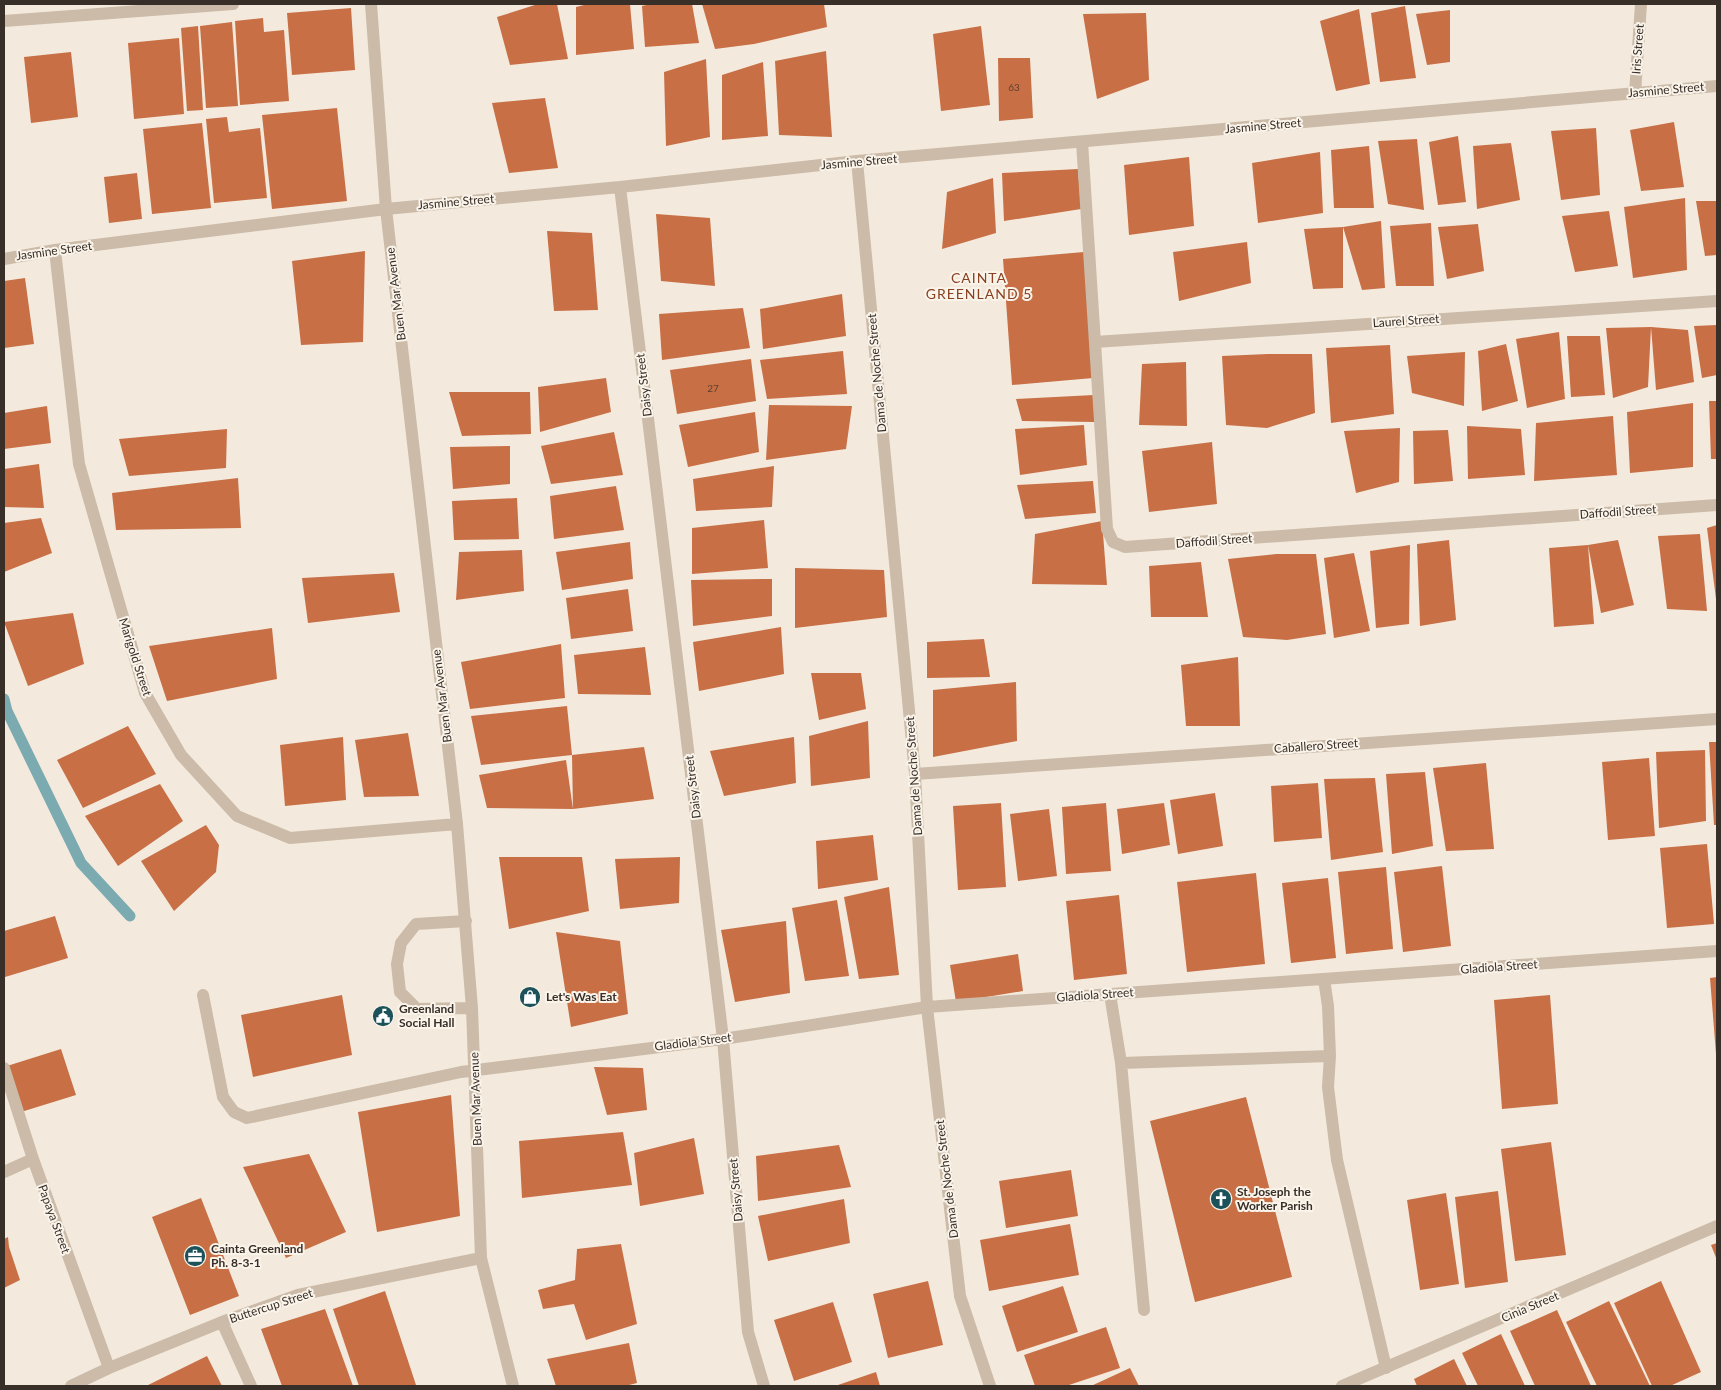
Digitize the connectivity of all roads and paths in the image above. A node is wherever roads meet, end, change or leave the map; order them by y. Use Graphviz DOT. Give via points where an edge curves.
graph roads {
  1 [pos="233,4"];
  2 [pos="371,4"];
  3 [pos="1641,4"];
  4 [pos="4,21"];
  5 [pos="1717,86"];
  6 [pos="1635,93"];
  7 [pos="1082,142"];
  8 [pos="857,162"];
  9 [pos="620,187"];
  10 [pos="386,209"];
  11 [pos="55,250"];
  12 [pos="4,259"];
  13 [pos="1717,300"];
  14 [pos="1096,342"];
  15 [pos="1717,505"];
  16 [pos="1717,719"];
  17 [pos="915,774"];
  18 [pos="457,824"];
  19 [pos="466,921"];
  20 [pos="1717,951"];
  21 [pos="1324,979"];
  22 [pos="203,994"];
  23 [pos="1110,994"];
  24 [pos="927,1007"];
  25 [pos="472,1008"];
  26 [pos="723,1039"];
  27 [pos="1330,1056"];
  28 [pos="1121,1063"];
  29 [pos="4,1068"];
  30 [pos="475,1070"];
  31 [pos="33,1159"];
  32 [pos="4,1172"];
  33 [pos="1717,1226"];
  34 [pos="481,1258"];
  35 [pos="1144,1310"];
  36 [pos="222,1322"];
  37 [pos="109,1368"];
  38 [pos="1386,1368"];
  39 [pos="71,1386"];
  40 [pos="252,1386"];
  41 [pos="513,1386"];
  42 [pos="764,1386"];
  43 [pos="990,1386"];
  44 [pos="1342,1386"];
  1 -- 4 [label="street"];
  2 -- 10 [label="street, Buen Mar Avenue"];
  3 -- 6 [label="street, Iris Street"];
  5 -- 6 [label="street, Jasmine Street"];
  6 -- 7 [label="street, Jasmine Street"];
  7 -- 8 [label="street, Jasmine Street"];
  7 -- 14 [label="street, Daffodil Street"];
  8 -- 9 [label="street, Jasmine Street"];
  8 -- 17 [label="street, Dama de Noche Street"];
  9 -- 10 [label="street, Jasmine Street"];
  9 -- 26 [label="street, Daisy Street"];
  10 -- 11 [label="street, Jasmine Street"];
  10 -- 18 [label="street, Buen Mar Avenue"];
  11 -- 12 [label="street, Jasmine Street"];
  11 -- 18 [label="street, Marigold Street" via="78,464 145,694 181,755 237,816 290,838"];
  13 -- 14 [label="street, Laurel Street"];
  14 -- 15 [label="street, Daffodil Street" via="1107,529 1113,542 1125,547"];
  16 -- 17 [label="street, Caballero Street"];
  17 -- 24 [label="street, Dama de Noche Street"];
  18 -- 19 [label="street, Buen Mar Avenue"];
  19 -- 25 [label="street, Buen Mar Avenue"];
  19 -- 25 [label="street" via="416,924 401,943 397,964 400,992 417,1009"];
  20 -- 21 [label="street, Gladiola Street"];
  21 -- 23 [label="street, Gladiola Street"];
  21 -- 27 [label="street"];
  22 -- 30 [label="street, Gladiola Street" via="223,1097 234,1112 247,1118"];
  23 -- 24 [label="street, Gladiola Street"];
  23 -- 28 [label="street"];
  24 -- 26 [label="street, Gladiola Street"];
  24 -- 43 [label="street, Dama de Noche Street" via="960,1296"];
  25 -- 30 [label="street, Buen Mar Avenue"];
  26 -- 30 [label="street, Gladiola Street"];
  26 -- 42 [label="street, Daisy Street" via="748,1332"];
  27 -- 28 [label="street"];
  27 -- 38 [label="street" via="1328,1088 1337,1160"];
  28 -- 35 [label="street"];
  29 -- 31 [label="street, Papaya Street"];
  30 -- 34 [label="street, Buen Mar Avenue"];
  31 -- 32 [label="street"];
  31 -- 37 [label="street, Papaya Street"];
  33 -- 38 [label="street, Cinia Street"];
  34 -- 36 [label="street, Buttercup Street" via="298,1295"];
  34 -- 41 [label="street, Buen Mar Avenue"];
  36 -- 37 [label="street, Buttercup Street"];
  36 -- 40 [label="street"];
  37 -- 39 [label="street, Buttercup Street"];
  38 -- 44 [label="street, Cinia Street"];
}
